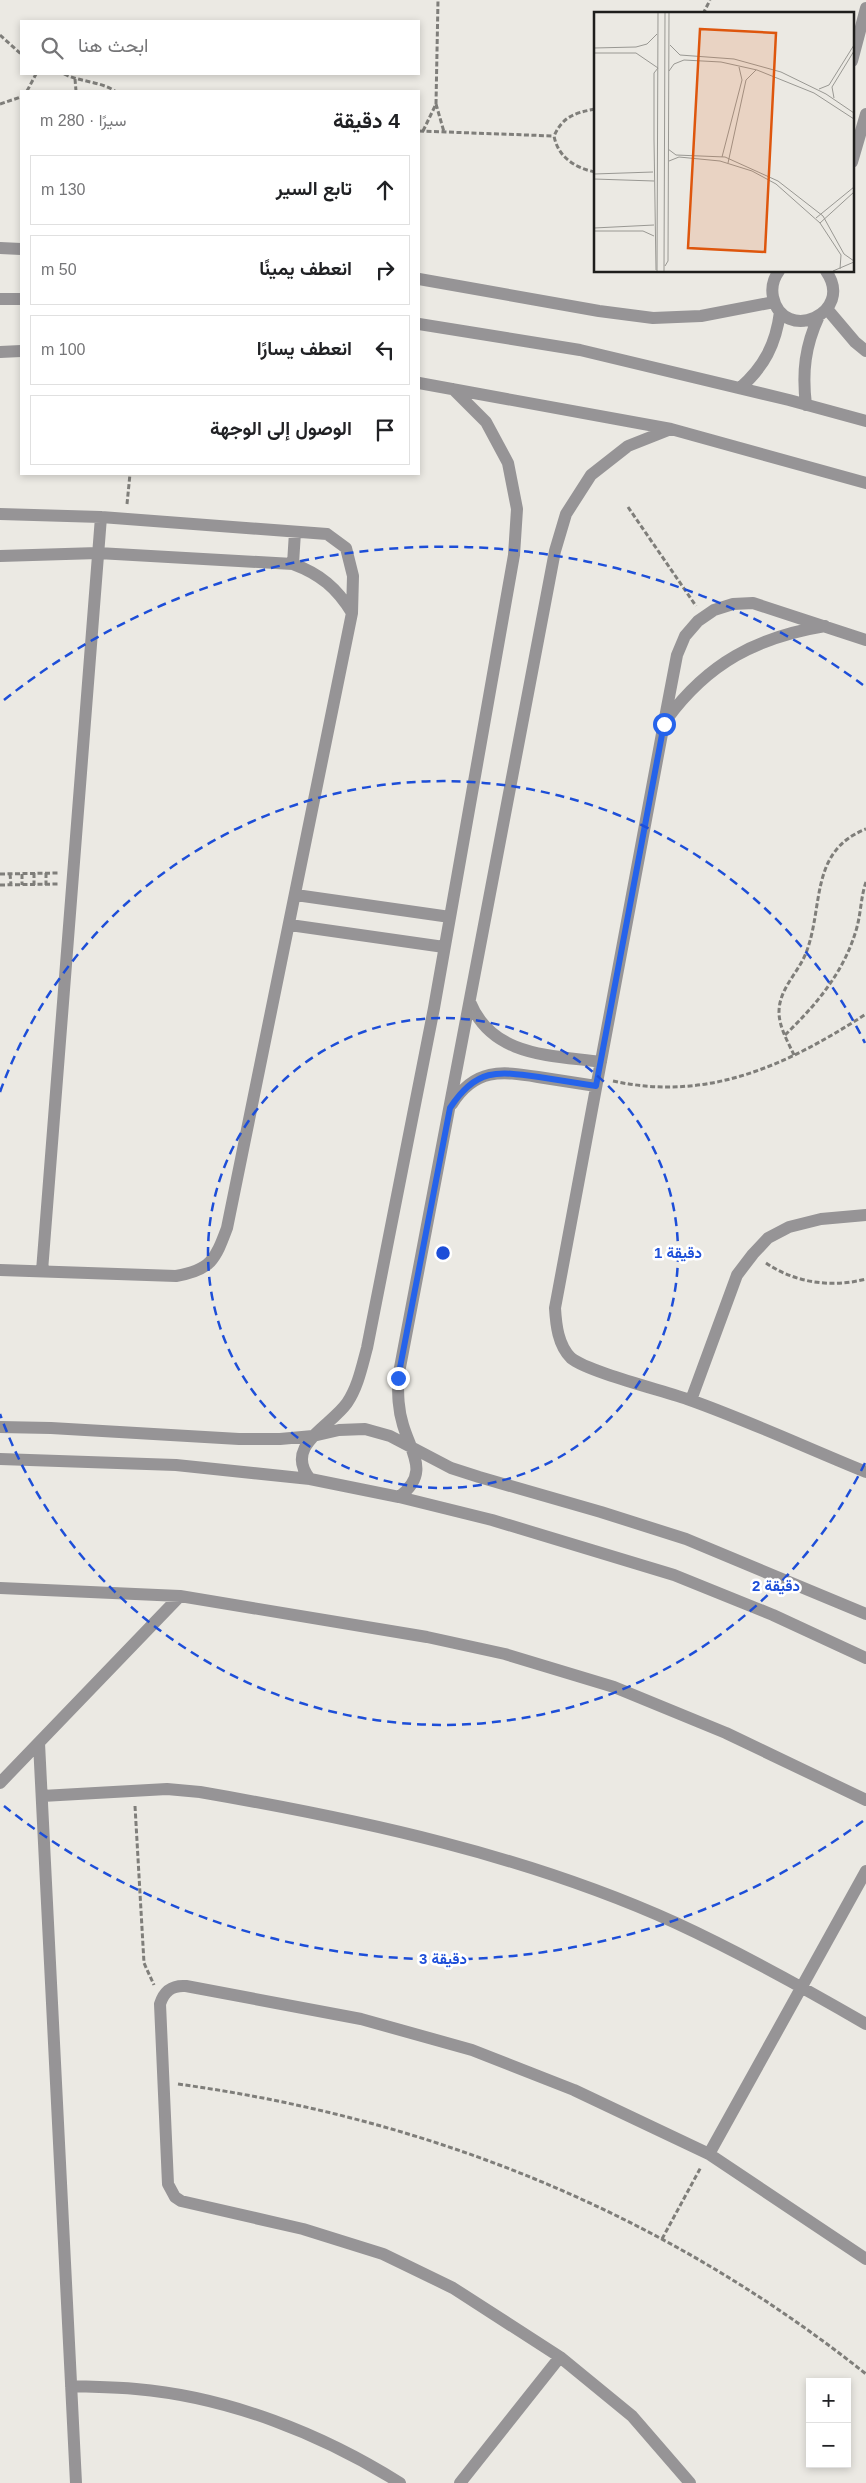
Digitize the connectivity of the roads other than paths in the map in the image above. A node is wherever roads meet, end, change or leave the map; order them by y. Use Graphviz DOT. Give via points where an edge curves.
graph roads {
  1 [pos="866,8"];
  2 [pos="854,53"];
  3 [pos="866,114"];
  4 [pos="854,155"];
  5 [pos="0,248"];
  6 [pos="20,249"];
  7 [pos="778,272"];
  8 [pos="826,272"];
  9 [pos="420,279"];
  10 [pos="20,298"];
  11 [pos="0,299"];
  12 [pos="777,307"];
  13 [pos="823,313"];
  14 [pos="420,324"];
  15 [pos="20,351"];
  16 [pos="866,351"];
  17 [pos="0,352"];
  18 [pos="420,383"];
  19 [pos="740,388"];
  20 [pos="453,390"];
  21 [pos="806,405"];
  22 [pos="866,421"];
  23 [pos="671,429"];
  24 [pos="866,483"];
  25 [pos="0,514"];
  26 [pos="101,517"];
  27 [pos="295,532"];
  28 [pos="98,553"];
  29 [pos="0,556"];
  30 [pos="293,564"];
  31 [pos="352,613"];
  32 [pos="826,626"];
  33 [pos="866,640"];
  34 [pos="664,724"];
  35 [pos="296,895"];
  36 [pos="450,917"];
  37 [pos="290,925"];
  38 [pos="444,947"];
  39 [pos="470,1002"];
  40 [pos="601,1062"];
  41 [pos="597,1082"];
  42 [pos="450,1108"];
  43 [pos="866,1215"];
  44 [pos="0,1270"];
  45 [pos="42,1271"];
  46 [pos="691,1400"];
  47 [pos="0,1427"];
  48 [pos="314,1436"];
  49 [pos="412,1449"];
  50 [pos="0,1459"];
  51 [pos="866,1472"];
  52 [pos="310,1479"];
  53 [pos="399,1497"];
  54 [pos="0,1588"];
  55 [pos="180,1596"];
  56 [pos="866,1614"];
  57 [pos="866,1658"];
  58 [pos="39,1743"];
  59 [pos="0,1783"];
  60 [pos="42,1796"];
  61 [pos="866,1800"];
  62 [pos="866,1870"];
  63 [pos="802,1986"];
  64 [pos="866,2024"];
  65 [pos="709,2154"];
  66 [pos="866,2259"];
  67 [pos="560,2357"];
  68 [pos="71,2386"];
  69 [pos="76,2483"];
  70 [pos="400,2483"];
  71 [pos="460,2483"];
  72 [pos="690,2483"];
  1 -- 2 [label="street"];
  3 -- 4 [label="street"];
  5 -- 6 [label="street"];
  7 -- 12 [label="street" via="773,282"];
  8 -- 13 [label="street" via="833,292"];
  9 -- 12 [label="street" via="653,318"];
  10 -- 11 [label="street"];
  12 -- 13 [label="street" via="788,318 798,321"];
  12 -- 19 [label="street" via="778,326 768,354 761,367"];
  13 -- 16 [label="street"];
  13 -- 21 [label="street" via="806,350"];
  14 -- 19 [label="street" via="580,350"];
  15 -- 17 [label="street"];
  18 -- 20 [label="street"];
  19 -- 21 [label="street"];
  20 -- 23 [label="street"];
  20 -- 36 [label="street" via="486,422 508,463 517,509 514,555"];
  21 -- 22 [label="street"];
  23 -- 24 [label="street"];
  23 -- 39 [label="street" via="628,446 592,475 566,514 555,551"];
  25 -- 26 [label="street"];
  26 -- 27 [label="street"];
  26 -- 28 [label="street"];
  27 -- 30 [label="street"];
  27 -- 31 [label="street" via="327,534 346,548 353,576"];
  28 -- 29 [label="street"];
  28 -- 30 [label="street"];
  28 -- 45 [label="street"];
  30 -- 31 [label="street" via="328,582"];
  31 -- 35 [label="street"];
  32 -- 33 [label="street"];
  32 -- 34 [label="street" via="771,638 730,659 700,681"];
  32 -- 34 [label="street" via="753,603 733,604 714,610 685,636 677,655"];
  34 -- 40 [label="street"];
  35 -- 36 [label="street"];
  35 -- 37 [label="street"];
  36 -- 38 [label="street"];
  37 -- 38 [label="street"];
  37 -- 45 [label="street" via="227,1228 217,1255 198,1272 176,1276"];
  38 -- 48 [label="street" via="367,1348 348,1401"];
  39 -- 40 [label="street" via="483,1025 503,1042 536,1053"];
  39 -- 42 [label="street"];
  40 -- 41 [label="street"];
  41 -- 42 [label="street" via="497,1073 469,1084"];
  41 -- 46 [label="street" via="555,1308 561,1343 572,1358 589,1367"];
  42 -- 49 [label="street" via="398,1378 398,1400"];
  43 -- 46 [label="street" via="822,1219 789,1227 768,1238 737,1275"];
  44 -- 45 [label="street"];
  46 -- 51 [label="street"];
  47 -- 48 [label="street" via="240,1439"];
  48 -- 49 [label="street" via="339,1430 365,1430 390,1436"];
  48 -- 52 [label="street" via="302,1451 303,1468"];
  49 -- 53 [label="street" via="417,1459 417,1470 414,1481"];
  49 -- 56 [label="street" via="478,1478 686,1539"];
  50 -- 52 [label="street" via="176,1465"];
  52 -- 53 [label="street"];
  53 -- 57 [label="street" via="492,1520 674,1575 773,1615"];
  54 -- 55 [label="street"];
  55 -- 58 [label="street"];
  55 -- 61 [label="street" via="428,1637 505,1654 614,1687 726,1733"];
  58 -- 59 [label="street"];
  58 -- 60 [label="street"];
  60 -- 63 [label="street" via="167,1789 230,1797 426,1837 585,1887 675,1923"];
  60 -- 68 [label="street"];
  62 -- 63 [label="street"];
  63 -- 64 [label="street"];
  63 -- 65 [label="street"];
  65 -- 66 [label="street"];
  65 -- 67 [label="street" via="574,2090 462,2047 361,2019 186,1986 172,1988 162,1998 168,2184 175,2197 303,2229 383,2254 453,2288"];
  67 -- 71 [label="street"];
  67 -- 72 [label="street" via="632,2416"];
  68 -- 69 [label="street"];
  68 -- 70 [label="street" via="136,2389 210,2401 303,2432 370,2464"];
}
